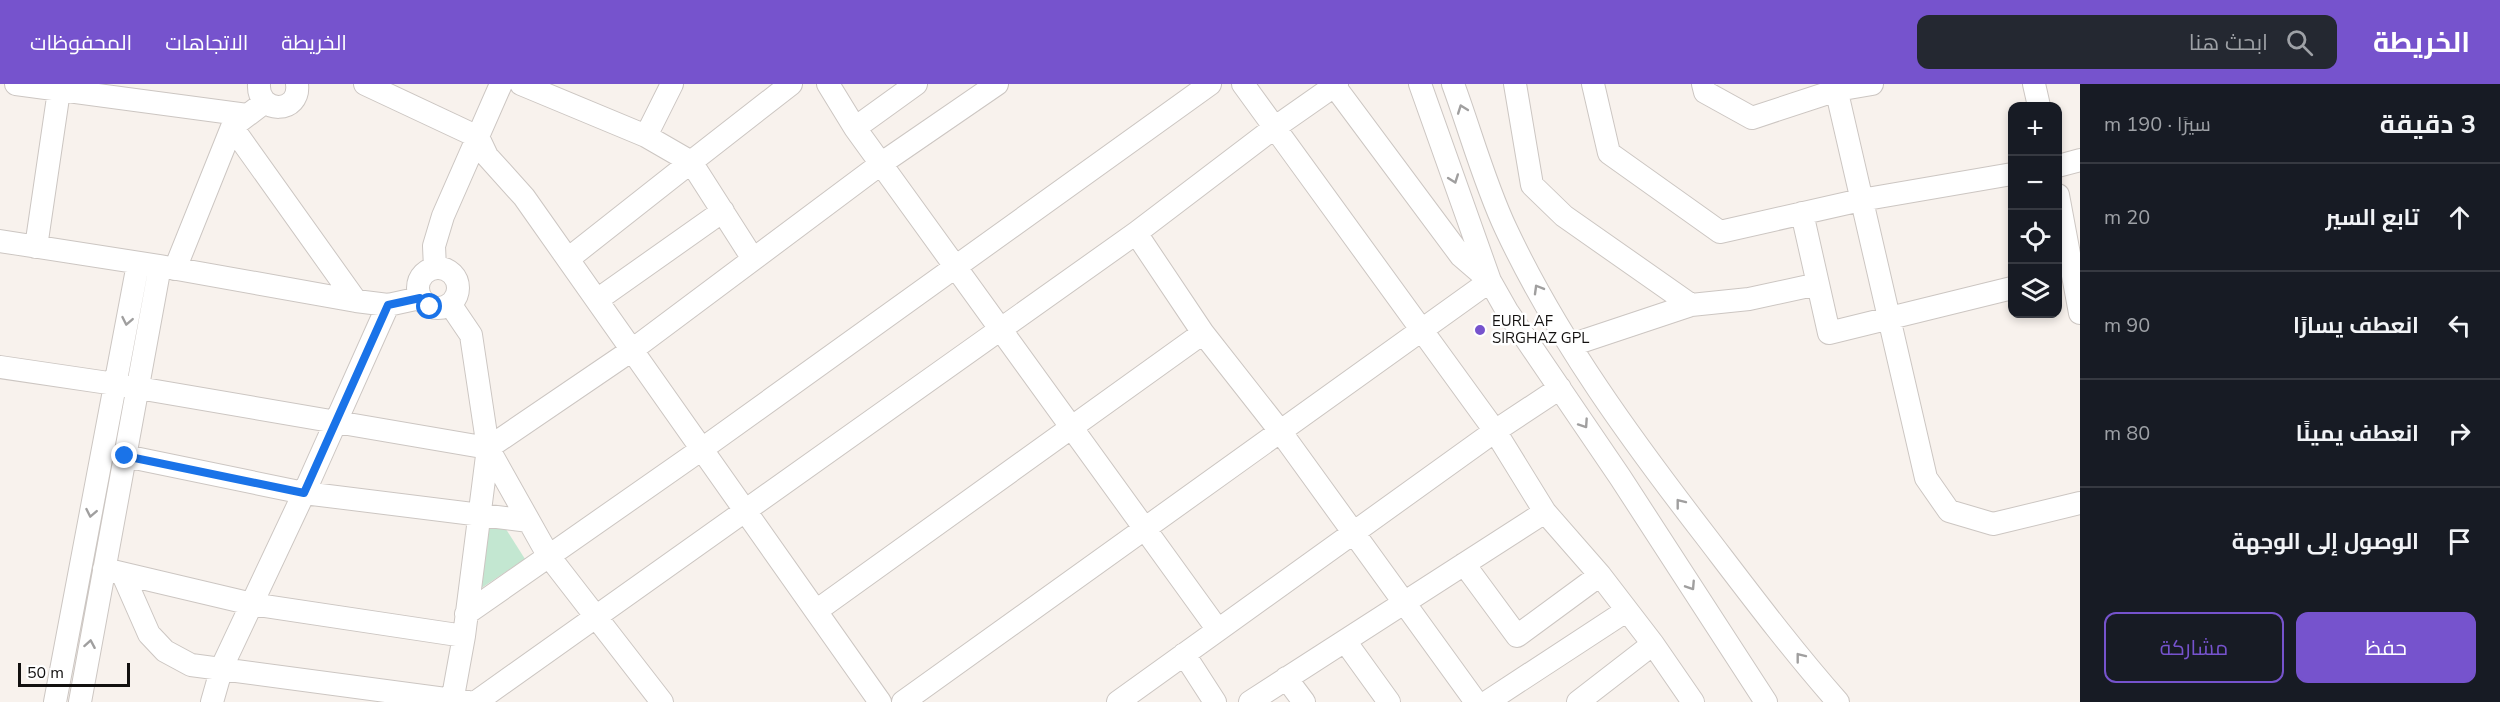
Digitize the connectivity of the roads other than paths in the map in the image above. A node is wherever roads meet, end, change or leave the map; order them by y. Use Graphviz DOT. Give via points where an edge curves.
graph roads {
  1 [pos="16,84"];
  2 [pos="297,84"];
  3 [pos="366,84"];
  4 [pos="501,84"];
  5 [pos="521,84"];
  6 [pos="672,84"];
  7 [pos="791,84"];
  8 [pos="828,84"];
  9 [pos="916,84"];
  10 [pos="997,84"];
  11 [pos="1210,84"];
  12 [pos="1243,84"];
  13 [pos="1420,84"];
  14 [pos="1453,84"];
  15 [pos="1515,84"];
  16 [pos="1593,84"];
  17 [pos="1703,84"];
  18 [pos="1872,84"];
  19 [pos="2034,84"];
  20 [pos="1335,85"];
  21 [pos="60,87"];
  22 [pos="1836,87"];
  23 [pos="2038,102"];
  24 [pos="251,107"];
  25 [pos="855,128"];
  26 [pos="1274,128"];
  27 [pos="646,136"];
  28 [pos="478,137"];
  29 [pos="2080,160"];
  30 [pos="691,162"];
  31 [pos="882,163"];
  32 [pos="2062,165"];
  33 [pos="2008,175"];
  34 [pos="1861,200"];
  35 [pos="2060,210"];
  36 [pos="723,211"];
  37 [pos="1802,213"];
  38 [pos="1136,234"];
  39 [pos="0,241"];
  40 [pos="36,247"];
  41 [pos="568,259"];
  42 [pos="753,259"];
  43 [pos="158,266"];
  44 [pos="956,266"];
  45 [pos="435,268"];
  46 [pos="2070,274"];
  47 [pos="1490,281"];
  48 [pos="1818,284"];
  49 [pos="2008,289"];
  50 [pos="420,298"];
  51 [pos="597,300"];
  52 [pos="356,301"];
  53 [pos="450,304"];
  54 [pos="388,305"];
  55 [pos="1691,305"];
  56 [pos="2080,313"];
  57 [pos="1889,317"];
  58 [pos="1002,329"];
  59 [pos="1421,330"];
  60 [pos="1203,333"];
  61 [pos="1571,345"];
  62 [pos="632,350"];
  63 [pos="0,367"];
  64 [pos="115,384"];
  65 [pos="137,388"];
  66 [pos="1560,388"];
  67 [pos="336,421"];
  68 [pos="1072,428"];
  69 [pos="1280,431"];
  70 [pos="1495,431"];
  71 [pos="488,448"];
  72 [pos="702,449"];
  73 [pos="125,456"];
  74 [pos="304,493"];
  75 [pos="2080,504"];
  76 [pos="746,511"];
  77 [pos="1545,512"];
  78 [pos="477,515"];
  79 [pos="529,521"];
  80 [pos="1144,529"];
  81 [pos="1353,533"];
  82 [pos="548,555"];
  83 [pos="1464,564"];
  84 [pos="113,572"];
  85 [pos="1600,575"];
  86 [pos="1405,602"];
  87 [pos="252,604"];
  88 [pos="816,611"];
  89 [pos="1626,611"];
  90 [pos="596,617"];
  91 [pos="465,625"];
  92 [pos="1218,630"];
  93 [pos="1345,641"];
  94 [pos="1653,644"];
  95 [pos="1184,654"];
  96 [pos="222,667"];
  97 [pos="1286,678"];
  98 [pos="1580,701"];
  99 [pos="55,702"];
  100 [pos="80,702"];
  101 [pos="212,702"];
  102 [pos="458,702"];
  103 [pos="476,702"];
  104 [pos="662,702"];
  105 [pos="880,702"];
  106 [pos="903,702"];
  107 [pos="1118,702"];
  108 [pos="1215,702"];
  109 [pos="1250,702"];
  110 [pos="1304,702"];
  111 [pos="1389,702"];
  112 [pos="1476,702"];
  113 [pos="1487,702"];
  114 [pos="1693,702"];
  115 [pos="1766,702"];
  116 [pos="1838,702"];
  1 -- 21 [label="street"];
  2 -- 24 [label="street" via="296,95 288,105"];
  3 -- 28 [label="street"];
  4 -- 28 [label="street"];
  5 -- 27 [label="street"];
  6 -- 27 [label="street"];
  7 -- 30 [label="street"];
  8 -- 25 [label="street"];
  9 -- 25 [label="street"];
  10 -- 31 [label="street"];
  11 -- 44 [label="street"];
  12 -- 26 [label="street"];
  13 -- 47 [label="street, one-way"];
  61 -- 14 [label="street, one-way" via="1504,226"];
  15 -- 55 [label="street" via="1533,185 1564,216"];
  16 -- 37 [label="street" via="1609,153 1719,232"];
  17 -- 22 [label="street" via="1705,92 1752,118"];
  18 -- 22 [label="street"];
  19 -- 23 [label="street"];
  20 -- 26 [label="street"];
  20 -- 47 [label="street" via="1461,256"];
  21 -- 24 [label="street"];
  21 -- 40 [label="street"];
  22 -- 34 [label="street"];
  24 -- 43 [label="street"];
  24 -- 52 [label="street"];
  25 -- 31 [label="street"];
  26 -- 38 [label="street"];
  26 -- 59 [label="street"];
  27 -- 30 [label="street"];
  28 -- 41 [label="street" via="487,156 524,197"];
  28 -- 45 [label="street" via="443,216 434,246"];
  29 -- 32 [label="street"];
  30 -- 36 [label="street"];
  30 -- 41 [label="street"];
  31 -- 42 [label="street"];
  31 -- 44 [label="street"];
  33 -- 34 [label="street"];
  34 -- 37 [label="street"];
  34 -- 57 [label="street"];
  35 -- 46 [label="street"];
  36 -- 42 [label="street"];
  36 -- 51 [label="street"];
  37 -- 48 [label="street"];
  38 -- 58 [label="street"];
  38 -- 60 [label="street"];
  39 -- 40 [label="street"];
  40 -- 43 [label="street"];
  41 -- 51 [label="street"];
  42 -- 62 [label="street"];
  43 -- 52 [label="street"];
  43 -- 64 [label="street, one-way"];
  43 -- 65 [label="street"];
  44 -- 58 [label="street"];
  44 -- 72 [label="street"];
  45 -- 50 [label="street" via="419,279"];
  45 -- 53 [label="street" via="448,270 457,280 458,293"];
  46 -- 56 [label="street"];
  47 -- 59 [label="street"];
  47 -- 66 [label="street"];
  48 -- 55 [label="street" via="1749,299"];
  48 -- 57 [label="street" via="1829,333"];
  49 -- 57 [label="street"];
  50 -- 53 [label="street" via="430,307"];
  50 -- 54 [label="street"];
  51 -- 62 [label="street"];
  52 -- 54 [label="street"];
  53 -- 71 [label="street" via="471,335"];
  54 -- 67 [label="street"];
  55 -- 61 [label="street"];
  57 -- 75 [label="street" via="1926,478 1949,511 1993,524"];
  58 -- 68 [label="street"];
  58 -- 76 [label="street"];
  59 -- 69 [label="street"];
  59 -- 70 [label="street"];
  60 -- 68 [label="street"];
  60 -- 69 [label="street"];
  116 -- 61 [label="street, one-way" via="1647,460"];
  62 -- 71 [label="street"];
  62 -- 72 [label="street"];
  63 -- 64 [label="street"];
  64 -- 65 [label="street"];
  64 -- 99 [label="street, one-way"];
  65 -- 67 [label="street"];
  65 -- 73 [label="street"];
  66 -- 70 [label="street"];
  66 -- 115 [label="street, one-way"];
  67 -- 71 [label="street"];
  67 -- 74 [label="street"];
  68 -- 80 [label="street"];
  68 -- 88 [label="street"];
  69 -- 80 [label="street"];
  69 -- 81 [label="street"];
  70 -- 77 [label="street"];
  70 -- 81 [label="street"];
  71 -- 78 [label="street"];
  71 -- 79 [label="street"];
  72 -- 76 [label="street"];
  72 -- 82 [label="street"];
  73 -- 74 [label="street"];
  73 -- 84 [label="street"];
  74 -- 78 [label="street"];
  74 -- 87 [label="street"];
  76 -- 88 [label="street"];
  76 -- 90 [label="street"];
  77 -- 83 [label="street"];
  77 -- 85 [label="street"];
  78 -- 79 [label="street"];
  78 -- 91 [label="street"];
  79 -- 82 [label="street"];
  80 -- 92 [label="street"];
  80 -- 106 [label="street"];
  81 -- 86 [label="street"];
  81 -- 92 [label="street"];
  82 -- 90 [label="street"];
  82 -- 91 [label="street"];
  83 -- 85 [label="street" via="1517,636"];
  83 -- 86 [label="street"];
  84 -- 87 [label="street"];
  84 -- 96 [label="street" via="149,634 165,651 191,665"];
  100 -- 84 [label="street, one-way"];
  85 -- 89 [label="street"];
  86 -- 93 [label="street"];
  86 -- 112 [label="street"];
  87 -- 91 [label="street"];
  87 -- 96 [label="street"];
  88 -- 105 [label="street"];
  89 -- 94 [label="street"];
  89 -- 113 [label="street"];
  90 -- 103 [label="street"];
  90 -- 104 [label="street"];
  91 -- 102 [label="street"];
  92 -- 95 [label="street"];
  93 -- 97 [label="street"];
  93 -- 111 [label="street"];
  94 -- 98 [label="street"];
  94 -- 114 [label="street"];
  95 -- 107 [label="street"];
  95 -- 108 [label="street"];
  96 -- 101 [label="street"];
  96 -- 102 [label="street"];
  97 -- 109 [label="street"];
  97 -- 110 [label="street"];
}
